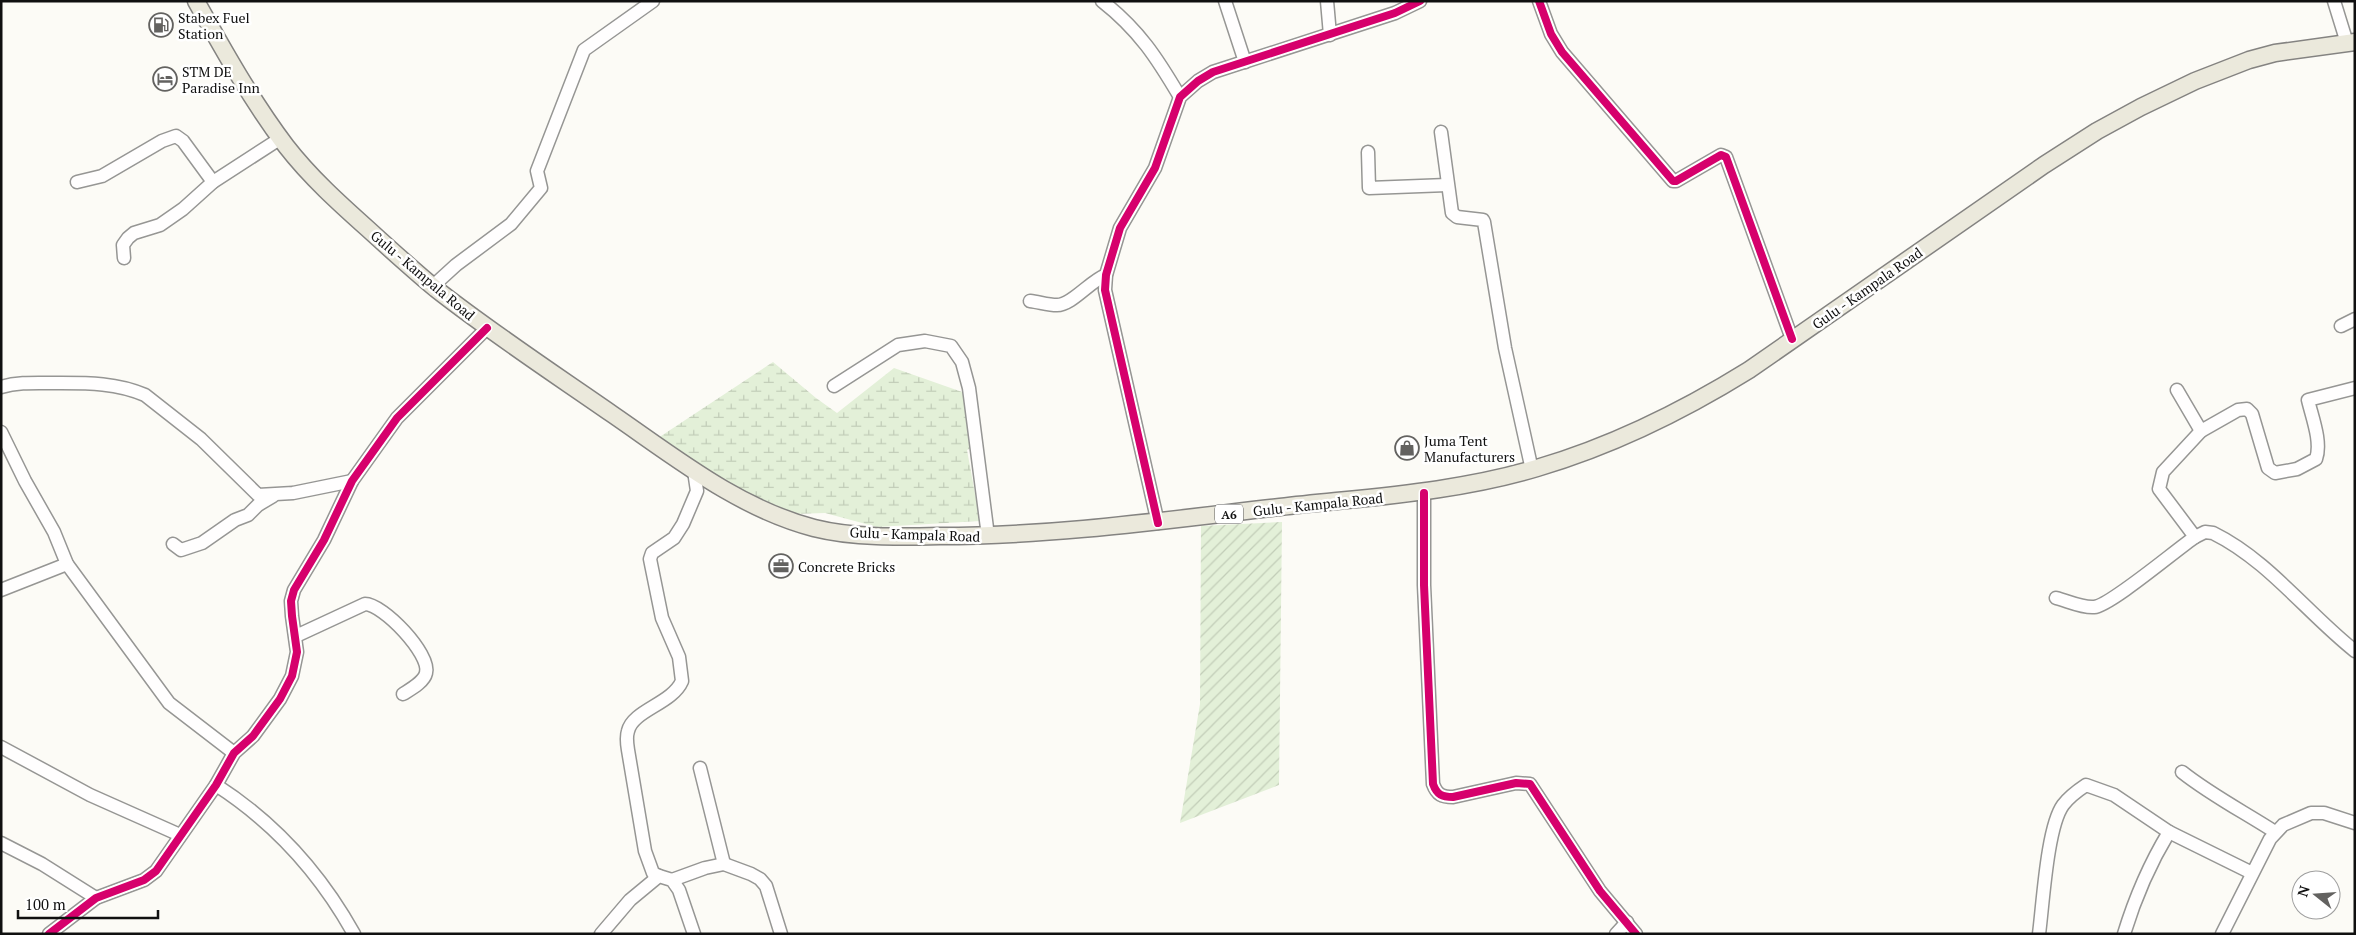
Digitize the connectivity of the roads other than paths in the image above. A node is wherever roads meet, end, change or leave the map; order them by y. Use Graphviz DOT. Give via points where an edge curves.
graph roads {
  1 [pos="196,1"];
  2 [pos="653,1"];
  3 [pos="1102,1"];
  4 [pos="1225,1"];
  5 [pos="1327,1"];
  6 [pos="1420,1"];
  7 [pos="1539,1"];
  8 [pos="2334,1"];
  9 [pos="1330,35"];
  10 [pos="2351,43"];
  11 [pos="1245,62"];
  12 [pos="1180,97"];
  13 [pos="1441,132"];
  14 [pos="281,138"];
  15 [pos="1368,152"];
  16 [pos="77,182"];
  17 [pos="213,182"];
  18 [pos="1447,185"];
  19 [pos="124,258"];
  20 [pos="1106,275"];
  21 [pos="433,286"];
  22 [pos="1030,301"];
  23 [pos="2355,319"];
  24 [pos="2341,326"];
  25 [pos="487,328"];
  26 [pos="1792,339"];
  27 [pos="1,386"];
  28 [pos="834,386"];
  29 [pos="2355,388"];
  30 [pos="2177,390"];
  31 [pos="2201,431"];
  32 [pos="1,432"];
  33 [pos="1532,470"];
  34 [pos="694,472"];
  35 [pos="352,480"];
  36 [pos="1424,493"];
  37 [pos="275,495"];
  38 [pos="1158,523"];
  39 [pos="988,536"];
  40 [pos="2196,537"];
  41 [pos="173,544"];
  42 [pos="67,564"];
  43 [pos="1,590"];
  44 [pos="2056,598"];
  45 [pos="296,636"];
  46 [pos="2355,651"];
  47 [pos="403,694"];
  48 [pos="1,747"];
  49 [pos="234,753"];
  50 [pos="700,768"];
  51 [pos="2182,772"];
  52 [pos="216,785"];
  53 [pos="2355,823"];
  54 [pos="2169,832"];
  55 [pos="2275,832"];
  56 [pos="180,835"];
  57 [pos="1,843"];
  58 [pos="724,864"];
  59 [pos="2252,873"];
  60 [pos="659,876"];
  61 [pos="672,880"];
  62 [pos="96,898"];
  63 [pos="1627,922"];
  64 [pos="49,934"];
  65 [pos="354,934"];
  66 [pos="601,934"];
  67 [pos="694,934"];
  68 [pos="781,934"];
  69 [pos="1616,934"];
  70 [pos="1636,934"];
  71 [pos="2039,934"];
  72 [pos="2124,934"];
  73 [pos="2222,934"];
  1 -- 14 [label="main road, Gulu - Kampala Road / A6" via="233,67"];
  2 -- 21 [label="street" via="584,50 538,171 541,188 511,224"];
  3 -- 12 [label="street" via="1120,15 1156,56"];
  4 -- 11 [label="street"];
  5 -- 9 [label="street"];
  6 -- 9 [label="street"];
  7 -- 26 [label="street" via="1551,34 1566,58 1673,181 1722,155 1726,157"];
  8 -- 10 [label="street"];
  9 -- 11 [label="street"];
  10 -- 26 [label="main road, Gulu - Kampala Road / A6" via="2275,53 2249,60 2194,81 2141,107 2044,165"];
  11 -- 12 [label="street" via="1213,72"];
  12 -- 20 [label="street" via="1155,168 1120,228"];
  13 -- 18 [label="street"];
  14 -- 17 [label="street"];
  14 -- 21 [label="main road, Gulu - Kampala Road / A6" via="335,199"];
  15 -- 18 [label="street" via="1369,188"];
  16 -- 17 [label="street" via="102,176 176,136"];
  17 -- 19 [label="street" via="160,225 128,238 123,245"];
  18 -- 33 [label="street" via="1452,214 1484,222 1505,348"];
  20 -- 22 [label="street" via="1081,290 1071,301 1058,306"];
  20 -- 38 [label="street" via="1105,290"];
  21 -- 25 [label="main road, Gulu - Kampala Road / A6"];
  23 -- 24 [label="street"];
  25 -- 34 [label="main road, Gulu - Kampala Road / A6"];
  25 -- 35 [label="street" via="397,418"];
  26 -- 33 [label="main road, Gulu - Kampala Road / A6" via="1711,394 1629,434"];
  27 -- 37 [label="street" via="102,383 136,391 201,439 258,495"];
  28 -- 39 [label="street" via="898,345 924,341 951,346 962,362 969,388"];
  29 -- 31 [label="street" via="2308,400 2318,454 2308,465 2297,469 2270,471 2252,414 2247,409 2238,410"];
  30 -- 31 [label="street"];
  31 -- 40 [label="street" via="2162,472 2159,489"];
  32 -- 42 [label="street" via="54,532"];
  33 -- 36 [label="main road, Gulu - Kampala Road / A6"];
  34 -- 39 [label="main road, Gulu - Kampala Road / A6" via="742,501 818,528 868,535"];
  34 -- 60 [label="street" via="697,491 683,524 674,538 652,553 650,559 662,618 679,657 682,681 671,696 632,724 628,733 645,851 653,873"];
  35 -- 37 [label="street"];
  35 -- 45 [label="street" via="324,540 294,590 291,601"];
  36 -- 38 [label="main road, Gulu - Kampala Road / A6"];
  36 -- 63 [label="street" via="1424,585 1433,784 1445,797 1516,783 1530,784 1600,891"];
  37 -- 41 [label="street" via="202,543 181,550"];
  38 -- 39 [label="main road, Gulu - Kampala Road / A6"];
  40 -- 44 [label="street" via="2097,607 2088,608"];
  40 -- 46 [label="street" via="2205,532 2213,533 2256,561"];
  42 -- 43 [label="street"];
  42 -- 49 [label="street" via="169,703"];
  45 -- 47 [label="street" via="365,604 375,606 401,629 422,654 427,667 424,678"];
  45 -- 49 [label="street" via="296,660 286,687 253,736"];
  48 -- 56 [label="street" via="90,795"];
  49 -- 52 [label="street"];
  50 -- 58 [label="street"];
  51 -- 55 [label="street"];
  52 -- 56 [label="street"];
  52 -- 65 [label="street" via="248,807 291,845"];
  53 -- 55 [label="street" via="2311,813 2295,818"];
  54 -- 59 [label="street"];
  54 -- 71 [label="street" via="2102,790 2086,785 2073,794 2062,806 2054,823"];
  54 -- 72 [label="street" via="2151,862"];
  55 -- 59 [label="street"];
  56 -- 62 [label="street" via="149,877"];
  57 -- 62 [label="street"];
  58 -- 61 [label="street"];
  58 -- 68 [label="street" via="751,874 766,886"];
  59 -- 73 [label="street"];
  60 -- 61 [label="street"];
  60 -- 66 [label="street" via="630,900"];
  61 -- 67 [label="street" via="679,890"];
  62 -- 64 [label="street"];
  63 -- 69 [label="street"];
  63 -- 70 [label="street"];
}
